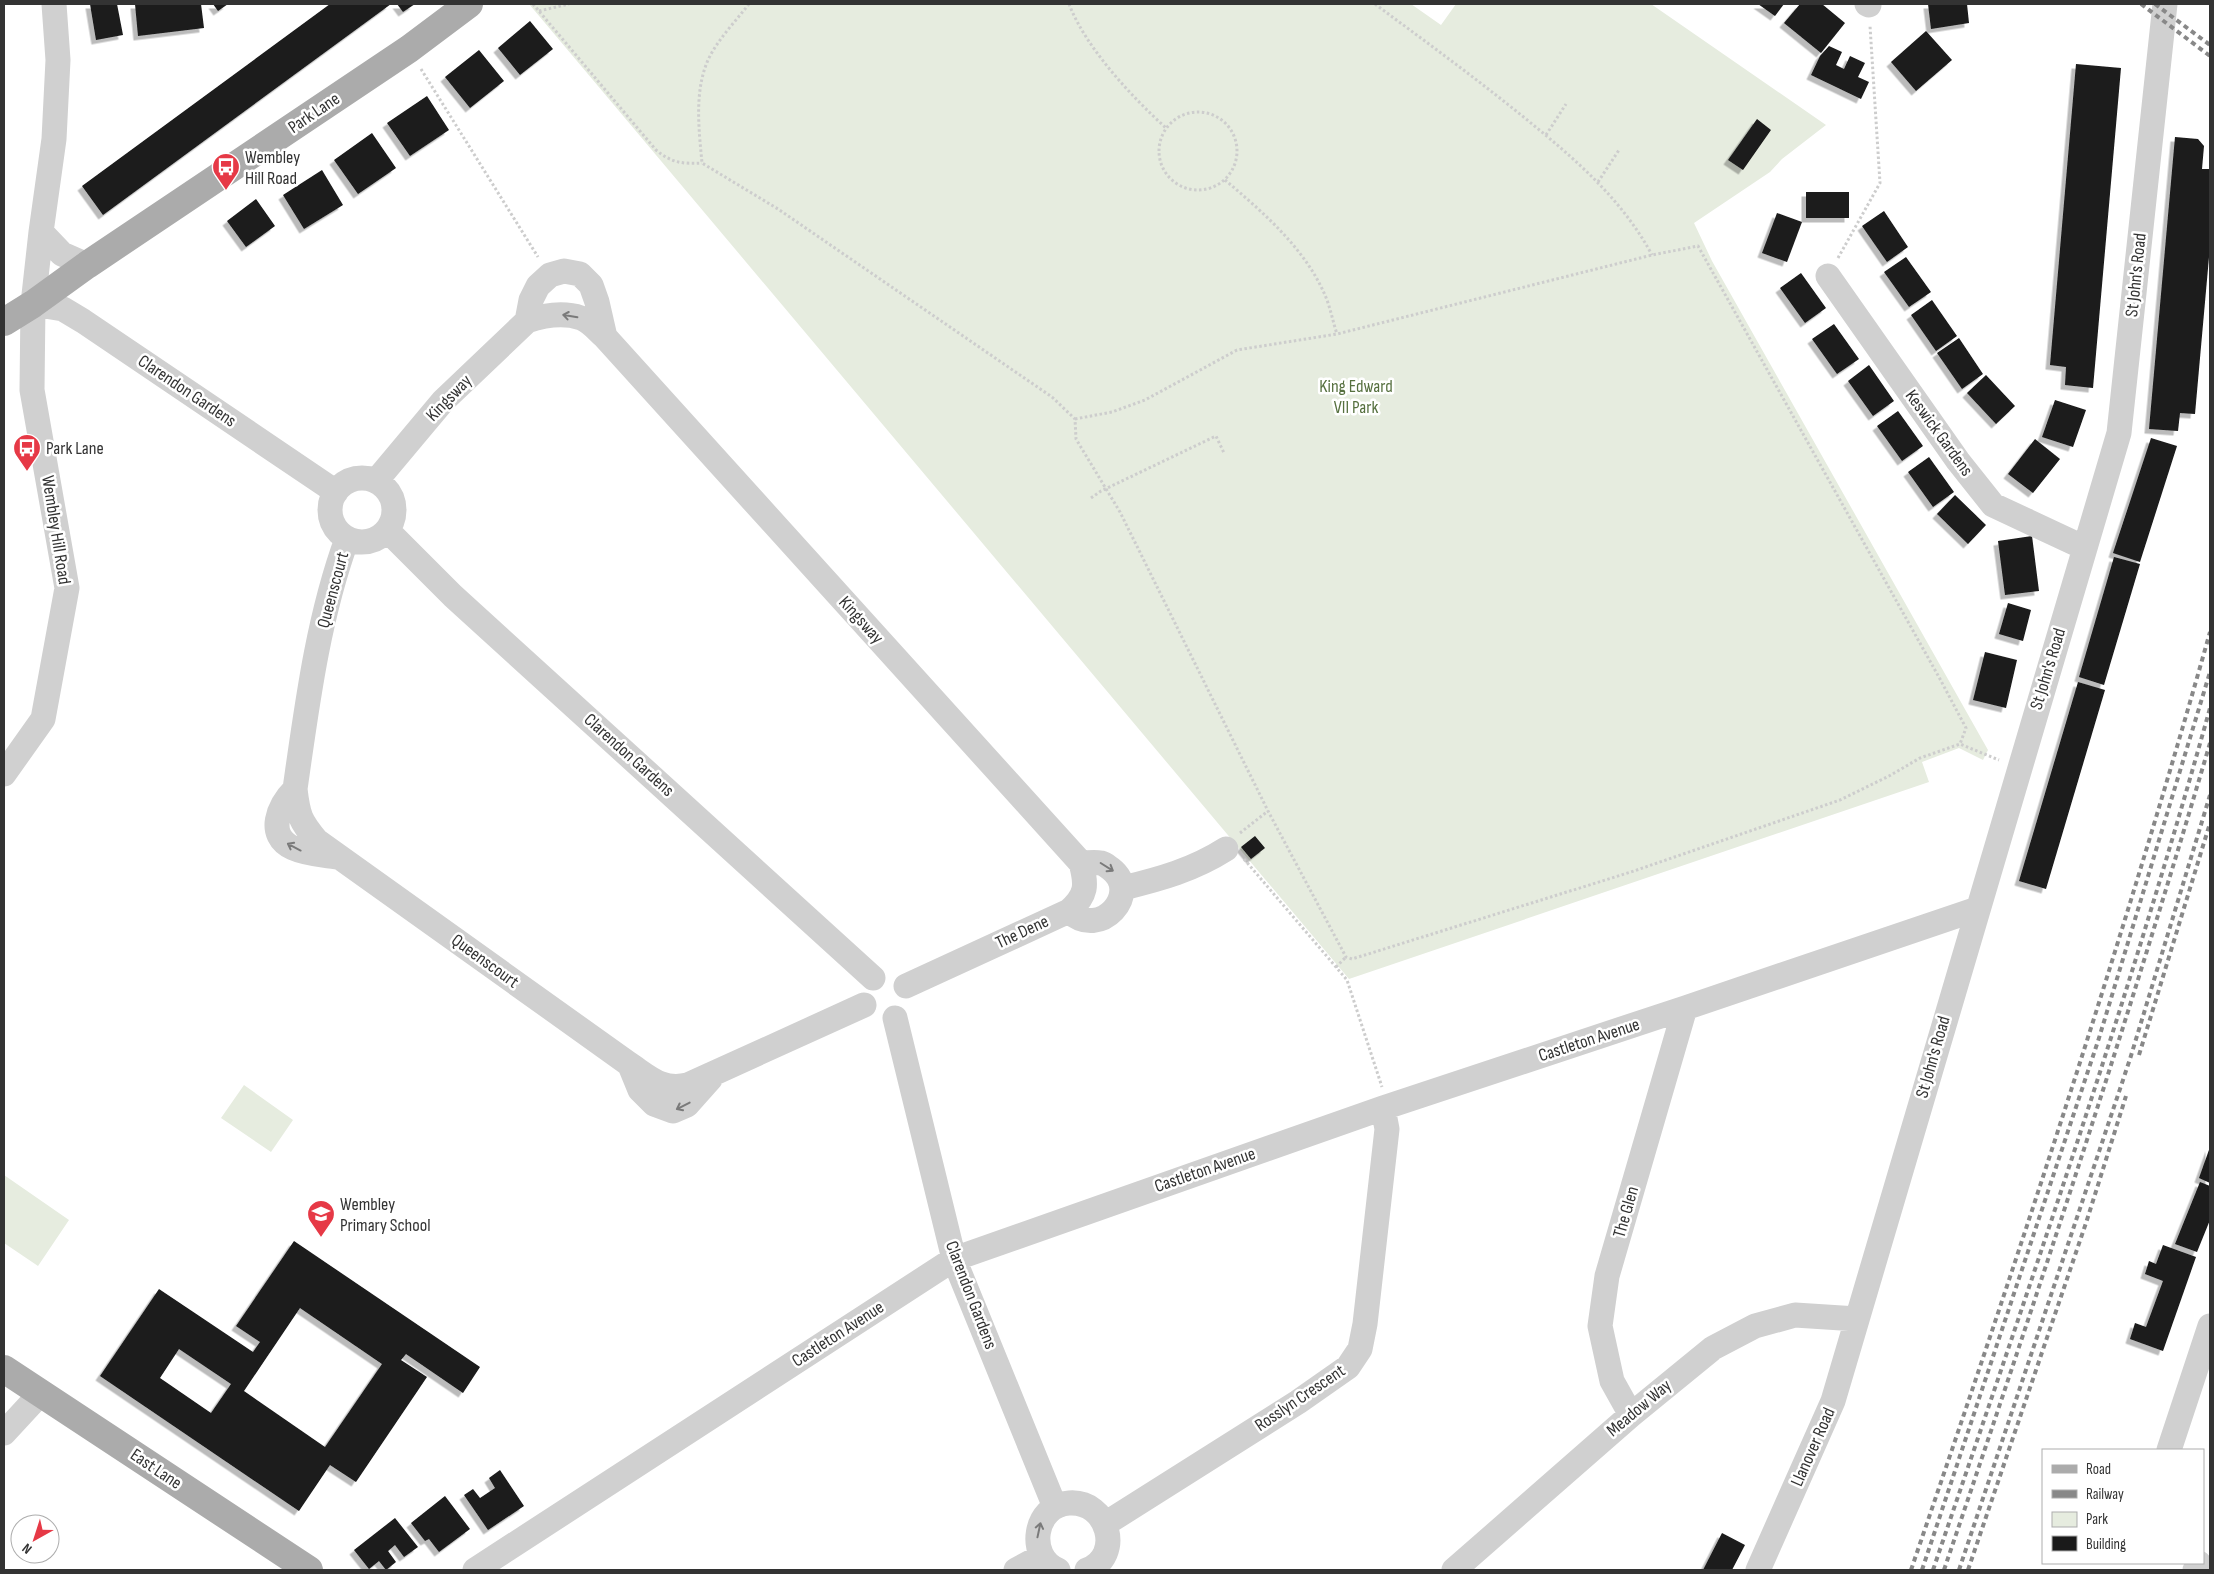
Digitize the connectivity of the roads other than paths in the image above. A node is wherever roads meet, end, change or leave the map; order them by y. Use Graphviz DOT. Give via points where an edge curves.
graph roads {
  1 [pos="54,4"];
  2 [pos="469,4"];
  3 [pos="2166,4"];
  4 [pos="41,232"];
  5 [pos="87,266"];
  6 [pos="1828,276"];
  7 [pos="33,304"];
  8 [pos="528,321"];
  9 [pos="4,322"];
  10 [pos="605,338"];
  11 [pos="376,481"];
  12 [pos="336,492"];
  13 [pos="387,530"];
  14 [pos="348,539"];
  15 [pos="2085,548"];
  16 [pos="4,774"];
  17 [pos="1228,845"];
  18 [pos="1081,863"];
  19 [pos="1123,888"];
  20 [pos="1977,909"];
  21 [pos="1069,911"];
  22 [pos="873,978"];
  23 [pos="906,986"];
  24 [pos="864,1005"];
  25 [pos="1686,1008"];
  26 [pos="895,1018"];
  27 [pos="1386,1107"];
  28 [pos="954,1259"];
  29 [pos="1857,1319"];
  30 [pos="2210,1326"];
  31 [pos="4,1369"];
  32 [pos="41,1393"];
  33 [pos="1630,1415"];
  34 [pos="4,1433"];
  35 [pos="2169,1449"];
  36 [pos="1055,1507"];
  37 [pos="1106,1524"];
  38 [pos="1050,1563"];
  39 [pos="484,1564"];
  40 [pos="308,1570"];
  41 [pos="1016,1570"];
  42 [pos="1090,1570"];
  43 [pos="1454,1570"];
  44 [pos="1758,1570"];
  1 -- 4 [label="street, Wembley Hill Road" via="58,60 54,139"];
  2 -- 5 [label="main road, Park Lane" via="409,50"];
  3 -- 15 [label="street, St John's Road" via="2119,433"];
  4 -- 5 [label="street" via="62,254"];
  4 -- 7 [label="street, Wembley Hill Road"];
  5 -- 7 [label="main road, Park Lane"];
  6 -- 15 [label="street, Keswick Gardens" via="1958,461 1993,505"];
  7 -- 9 [label="main road, Park Lane"];
  7 -- 12 [label="street, Clarendon Gardens" via="63,309 83,321"];
  7 -- 16 [label="street, Wembley Hill Road" via="32,390 66,588 43,719"];
  10 -- 8 [label="street, Kingsway, one-way" via="583,318 559,314"];
  8 -- 10 [label="street, Kingsway" via="531,300 538,286 550,275 564,271 580,274 591,285"];
  8 -- 11 [label="street, Kingsway" via="443,401"];
  10 -- 18 [label="street, Kingsway"];
  11 -- 12 [label="street" via="354,479"];
  11 -- 13 [label="street" via="385,488 393,503 392,520"];
  12 -- 14 [label="street" via="330,512 338,531"];
  13 -- 14 [label="street" via="368,542"];
  13 -- 22 [label="street, Clarendon Gardens" via="453,596"];
  14 -- 24 [label="street, Queenscourt" via="338,563 311,678 295,789 284,801 277,818 279,835 291,848 341,858 664,1087 688,1085"];
  15 -- 20 [label="street, St John's Road"];
  17 -- 19 [label="street" via="1184,872"];
  18 -- 19 [label="street, one-way" via="1103,863 1117,874"];
  18 -- 21 [label="street" via="1086,882 1080,902"];
  19 -- 21 [label="street, The Dene" via="1118,906 1105,918 1091,921 1077,918"];
  20 -- 25 [label="street, Castleton Avenue"];
  20 -- 29 [label="street, St John's Road"];
  21 -- 23 [label="street, The Dene"];
  22 -- 23 [label="street" via="891,974"];
  22 -- 24 [label="street" via="864,990"];
  23 -- 26 [label="street" via="908,1002"];
  24 -- 26 [label="street" via="879,1019"];
  25 -- 27 [label="street, Castleton Avenue"];
  25 -- 33 [label="street, The Glen" via="1607,1276 1600,1326 1612,1381"];
  26 -- 28 [label="street, Clarendon Gardens"];
  27 -- 28 [label="street, Castleton Avenue"];
  27 -- 37 [label="street, Rosslyn Crescent" via="1387,1129 1365,1324 1360,1348 1348,1367"];
  28 -- 36 [label="street, Clarendon Gardens"];
  28 -- 39 [label="street, Castleton Avenue"];
  29 -- 33 [label="street, Meadow Way" via="1795,1315 1755,1326 1713,1348"];
  29 -- 44 [label="street, Llanover Road" via="1833,1401"];
  30 -- 35 [label="street"];
  31 -- 32 [label="main road, East Lane"];
  32 -- 34 [label="street"];
  32 -- 40 [label="main road, East Lane"];
  33 -- 43 [label="street, Meadow Way"];
  36 -- 37 [label="street" via="1080,1503 1091,1508"];
  38 -- 36 [label="street, one-way" via="1038,1544 1038,1532 1042,1520"];
  37 -- 42 [label="street" via="1107,1548 1102,1560"];
  38 -- 41 [label="street"];
}
